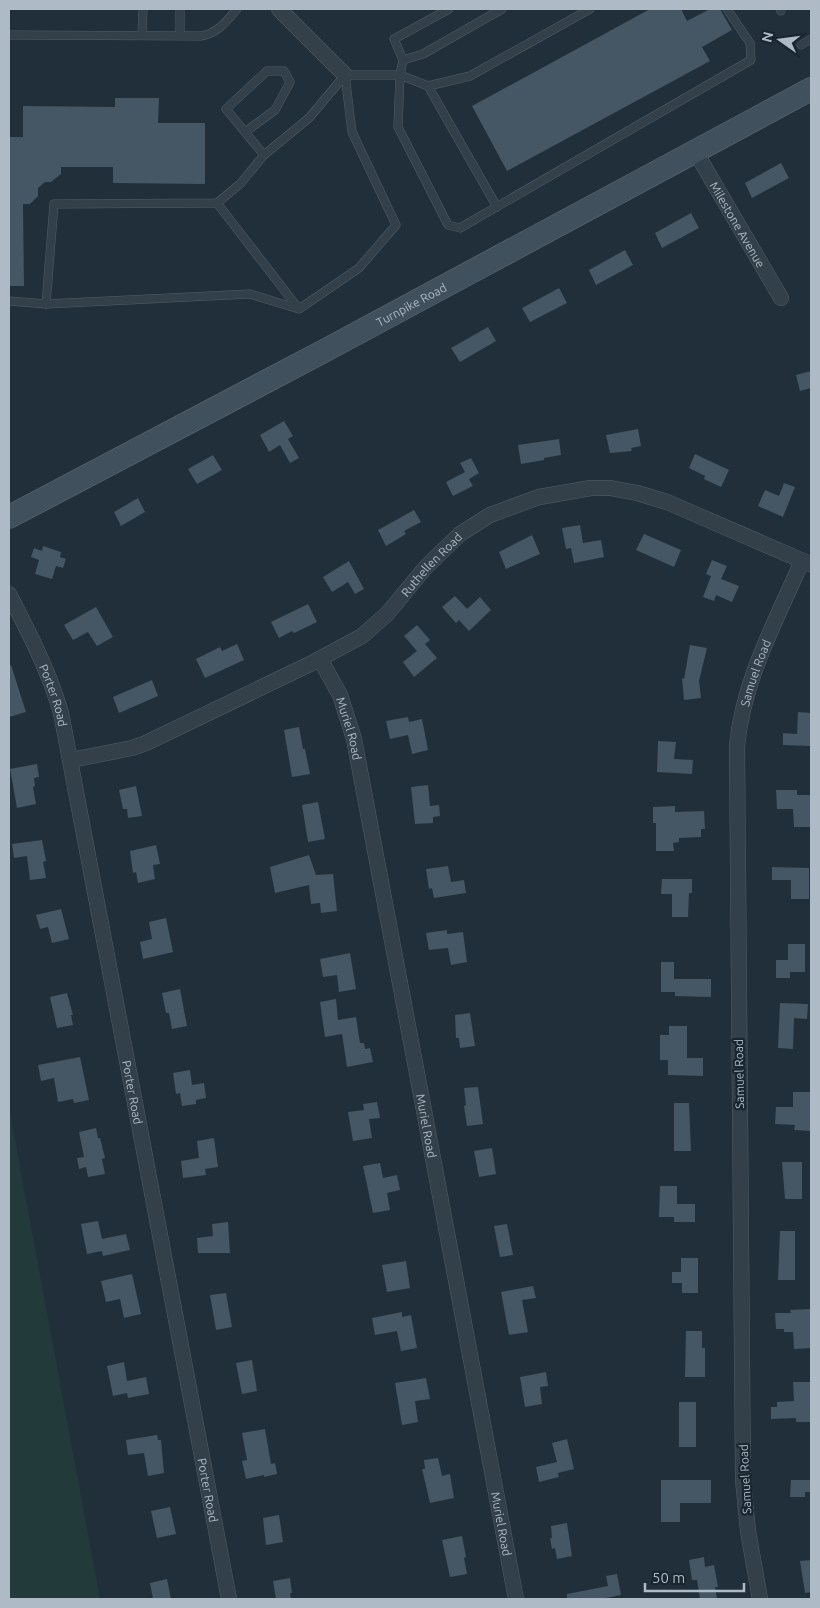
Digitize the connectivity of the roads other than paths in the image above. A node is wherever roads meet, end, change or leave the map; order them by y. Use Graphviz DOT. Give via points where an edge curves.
graph roads {
  1 [pos="143,9"];
  2 [pos="180,9"];
  3 [pos="237,9"];
  4 [pos="279,9"];
  5 [pos="449,9"];
  6 [pos="502,9"];
  7 [pos="590,9"];
  8 [pos="727,9"];
  9 [pos="9,35"];
  10 [pos="142,35"];
  11 [pos="180,35"];
  12 [pos="811,39"];
  13 [pos="801,45"];
  14 [pos="404,60"];
  15 [pos="345,75"];
  16 [pos="400,75"];
  17 [pos="428,86"];
  18 [pos="811,89"];
  19 [pos="245,132"];
  20 [pos="696,151"];
  21 [pos="264,155"];
  22 [pos="217,203"];
  23 [pos="497,207"];
  24 [pos="781,298"];
  25 [pos="9,301"];
  26 [pos="46,304"];
  27 [pos="299,309"];
  28 [pos="9,517"];
  29 [pos="807,563"];
  30 [pos="9,594"];
  31 [pos="320,659"];
  32 [pos="70,760"];
  33 [pos="229,1599"];
  34 [pos="516,1599"];
  35 [pos="760,1599"];
  1 -- 10 [label="lane"];
  2 -- 11 [label="lane"];
  3 -- 11 [label="lane" via="213,32 201,36"];
  4 -- 15 [label="street"];
  5 -- 14 [label="lane" via="394,39"];
  6 -- 14 [label="lane" via="423,54"];
  7 -- 17 [label="lane" via="470,76"];
  8 -- 23 [label="lane" via="750,43 751,60"];
  9 -- 10 [label="lane"];
  10 -- 11 [label="lane"];
  12 -- 13 [label="lane"];
  14 -- 16 [label="lane"];
  15 -- 16 [label="lane"];
  15 -- 21 [label="lane" via="309,118"];
  15 -- 27 [label="lane" via="352,132 396,225 358,268"];
  16 -- 17 [label="lane"];
  16 -- 23 [label="lane" via="398,127 448,225 460,228"];
  17 -- 23 [label="lane"];
  18 -- 20 [label="main road, Turnpike Road"];
  19 -- 19 [label="lane" via="226,109 267,71 284,71 290,82 275,110"];
  19 -- 21 [label="lane"];
  20 -- 24 [label="street, Milestone Avenue"];
  20 -- 28 [label="main road, Turnpike Road"];
  21 -- 22 [label="lane" via="240,184"];
  22 -- 26 [label="lane" via="54,204"];
  22 -- 27 [label="lane"];
  25 -- 26 [label="lane"];
  26 -- 27 [label="lane" via="250,294"];
  29 -- 31 [label="street, Ruthellen Road" via="650,496 610,488 560,492 490,515 460,534 375,626"];
  29 -- 35 [label="street, Samuel Road" via="749,684 737,746 743,1480"];
  30 -- 32 [label="street, Porter Road" via="53,685"];
  31 -- 32 [label="street, Ruthellen Road" via="146,743"];
  31 -- 34 [label="street, Muriel Road" via="340,695 354,739"];
  32 -- 33 [label="street, Porter Road"];
}
